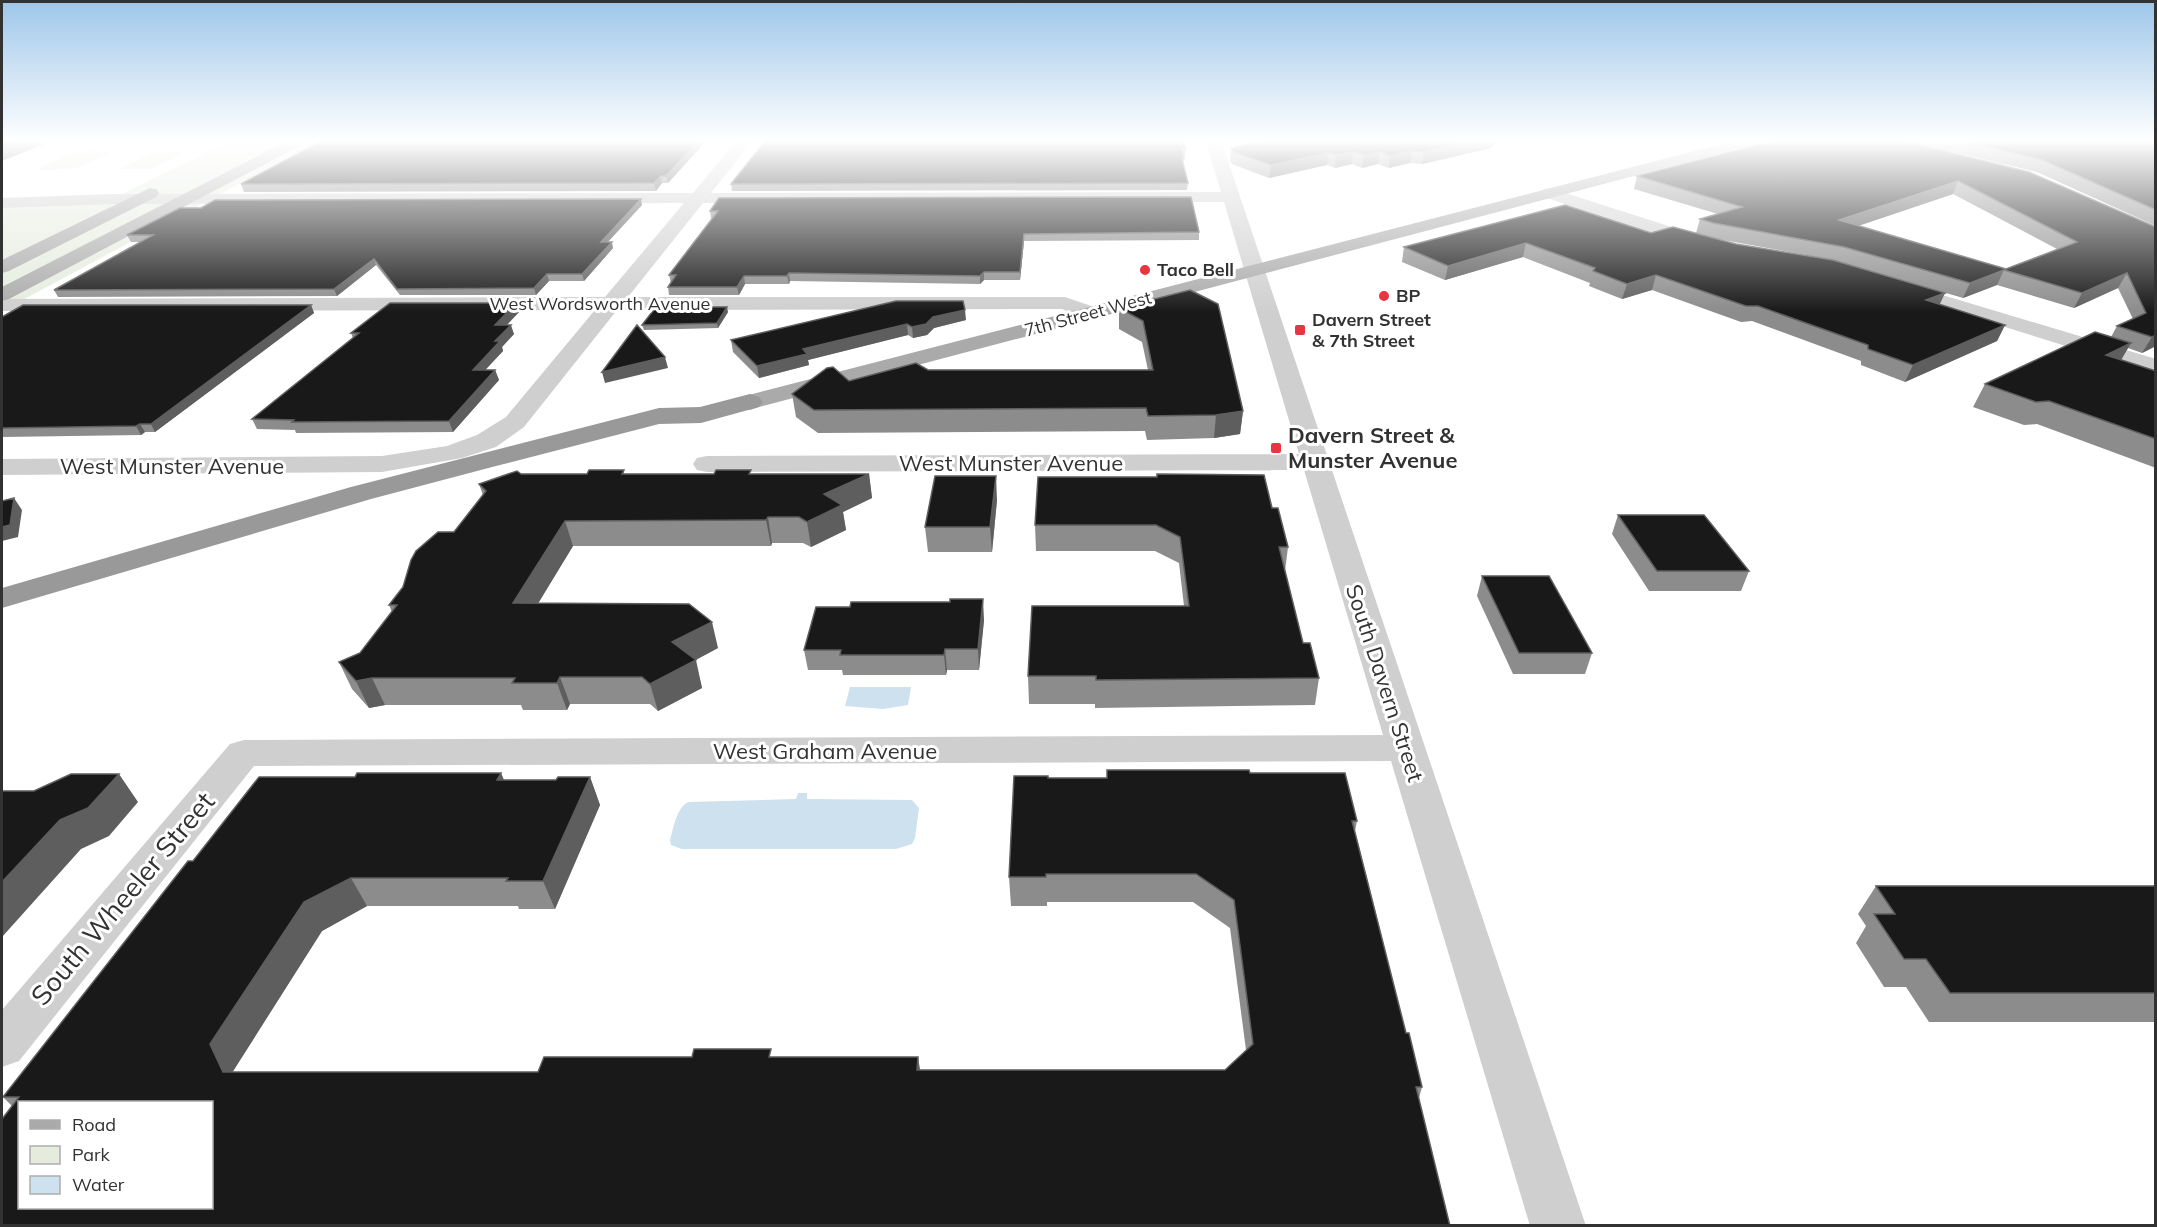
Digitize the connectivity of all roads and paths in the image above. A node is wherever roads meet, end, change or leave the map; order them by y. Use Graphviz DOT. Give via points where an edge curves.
graph roads {
  1 [pos="141,197"];
  2 [pos="191,197"];
  3 [pos="1092,197"];
  4 [pos="1231,197"];
  5 [pos="1534,197"];
  6 [pos="1563,197"];
  7 [pos="697,198"];
  8 [pos="137,199"];
  9 [pos="188,199"];
  10 [pos="2,203"];
  11 [pos="1722,248"];
  12 [pos="2,267"];
  13 [pos="1256,271"];
  14 [pos="1885,284"];
  15 [pos="2,295"];
  16 [pos="610,304"];
  17 [pos="2,305"];
  18 [pos="1089,313"];
  19 [pos="2156,367"];
  20 [pos="750,402"];
  21 [pos="701,415"];
  22 [pos="1315,462"];
  23 [pos="706,464"];
  24 [pos="2,466"];
  25 [pos="2,598"];
  26 [pos="2,621"];
  27 [pos="1406,748"];
  28 [pos="244,753"];
  29 [pos="2,1045"];
  30 [pos="1558,1226"];
  1 -- 8 [label="main road"];
  2 -- 9 [label="main road"];
  3 -- 7 [label="street"];
  4 -- 13 [label="street, South Davern Street"];
  5 -- 13 [label="main road, 7th Street West"];
  6 -- 11 [label="street"];
  7 -- 9 [label="street"];
  7 -- 16 [label="street"];
  8 -- 9 [label="street"];
  8 -- 10 [label="street"];
  8 -- 12 [label="main road"];
  9 -- 15 [label="main road"];
  13 -- 18 [label="main road, 7th Street West"];
  13 -- 22 [label="street, South Davern Street"];
  14 -- 19 [label="street"];
  16 -- 17 [label="street, West Wordsworth Avenue"];
  16 -- 18 [label="street, West Wordsworth Avenue" via="1065,303"];
  16 -- 24 [label="street, West Munster Avenue" via="506,430 477,444 427,457 343,466"];
  18 -- 20 [label="main road, 7th Street West"];
  20 -- 21 [label="highway, 7th Street West"];
  21 -- 25 [label="highway" via="659,416 486,460"];
  21 -- 26 [label="highway" via="691,427 678,432 289,536"];
  22 -- 23 [label="street, West Munster Avenue"];
  22 -- 27 [label="street, South Davern Street"];
  27 -- 28 [label="street, West Graham Avenue"];
  27 -- 30 [label="street, South Davern Street"];
  28 -- 29 [label="street, South Wheeler Street"];
}
